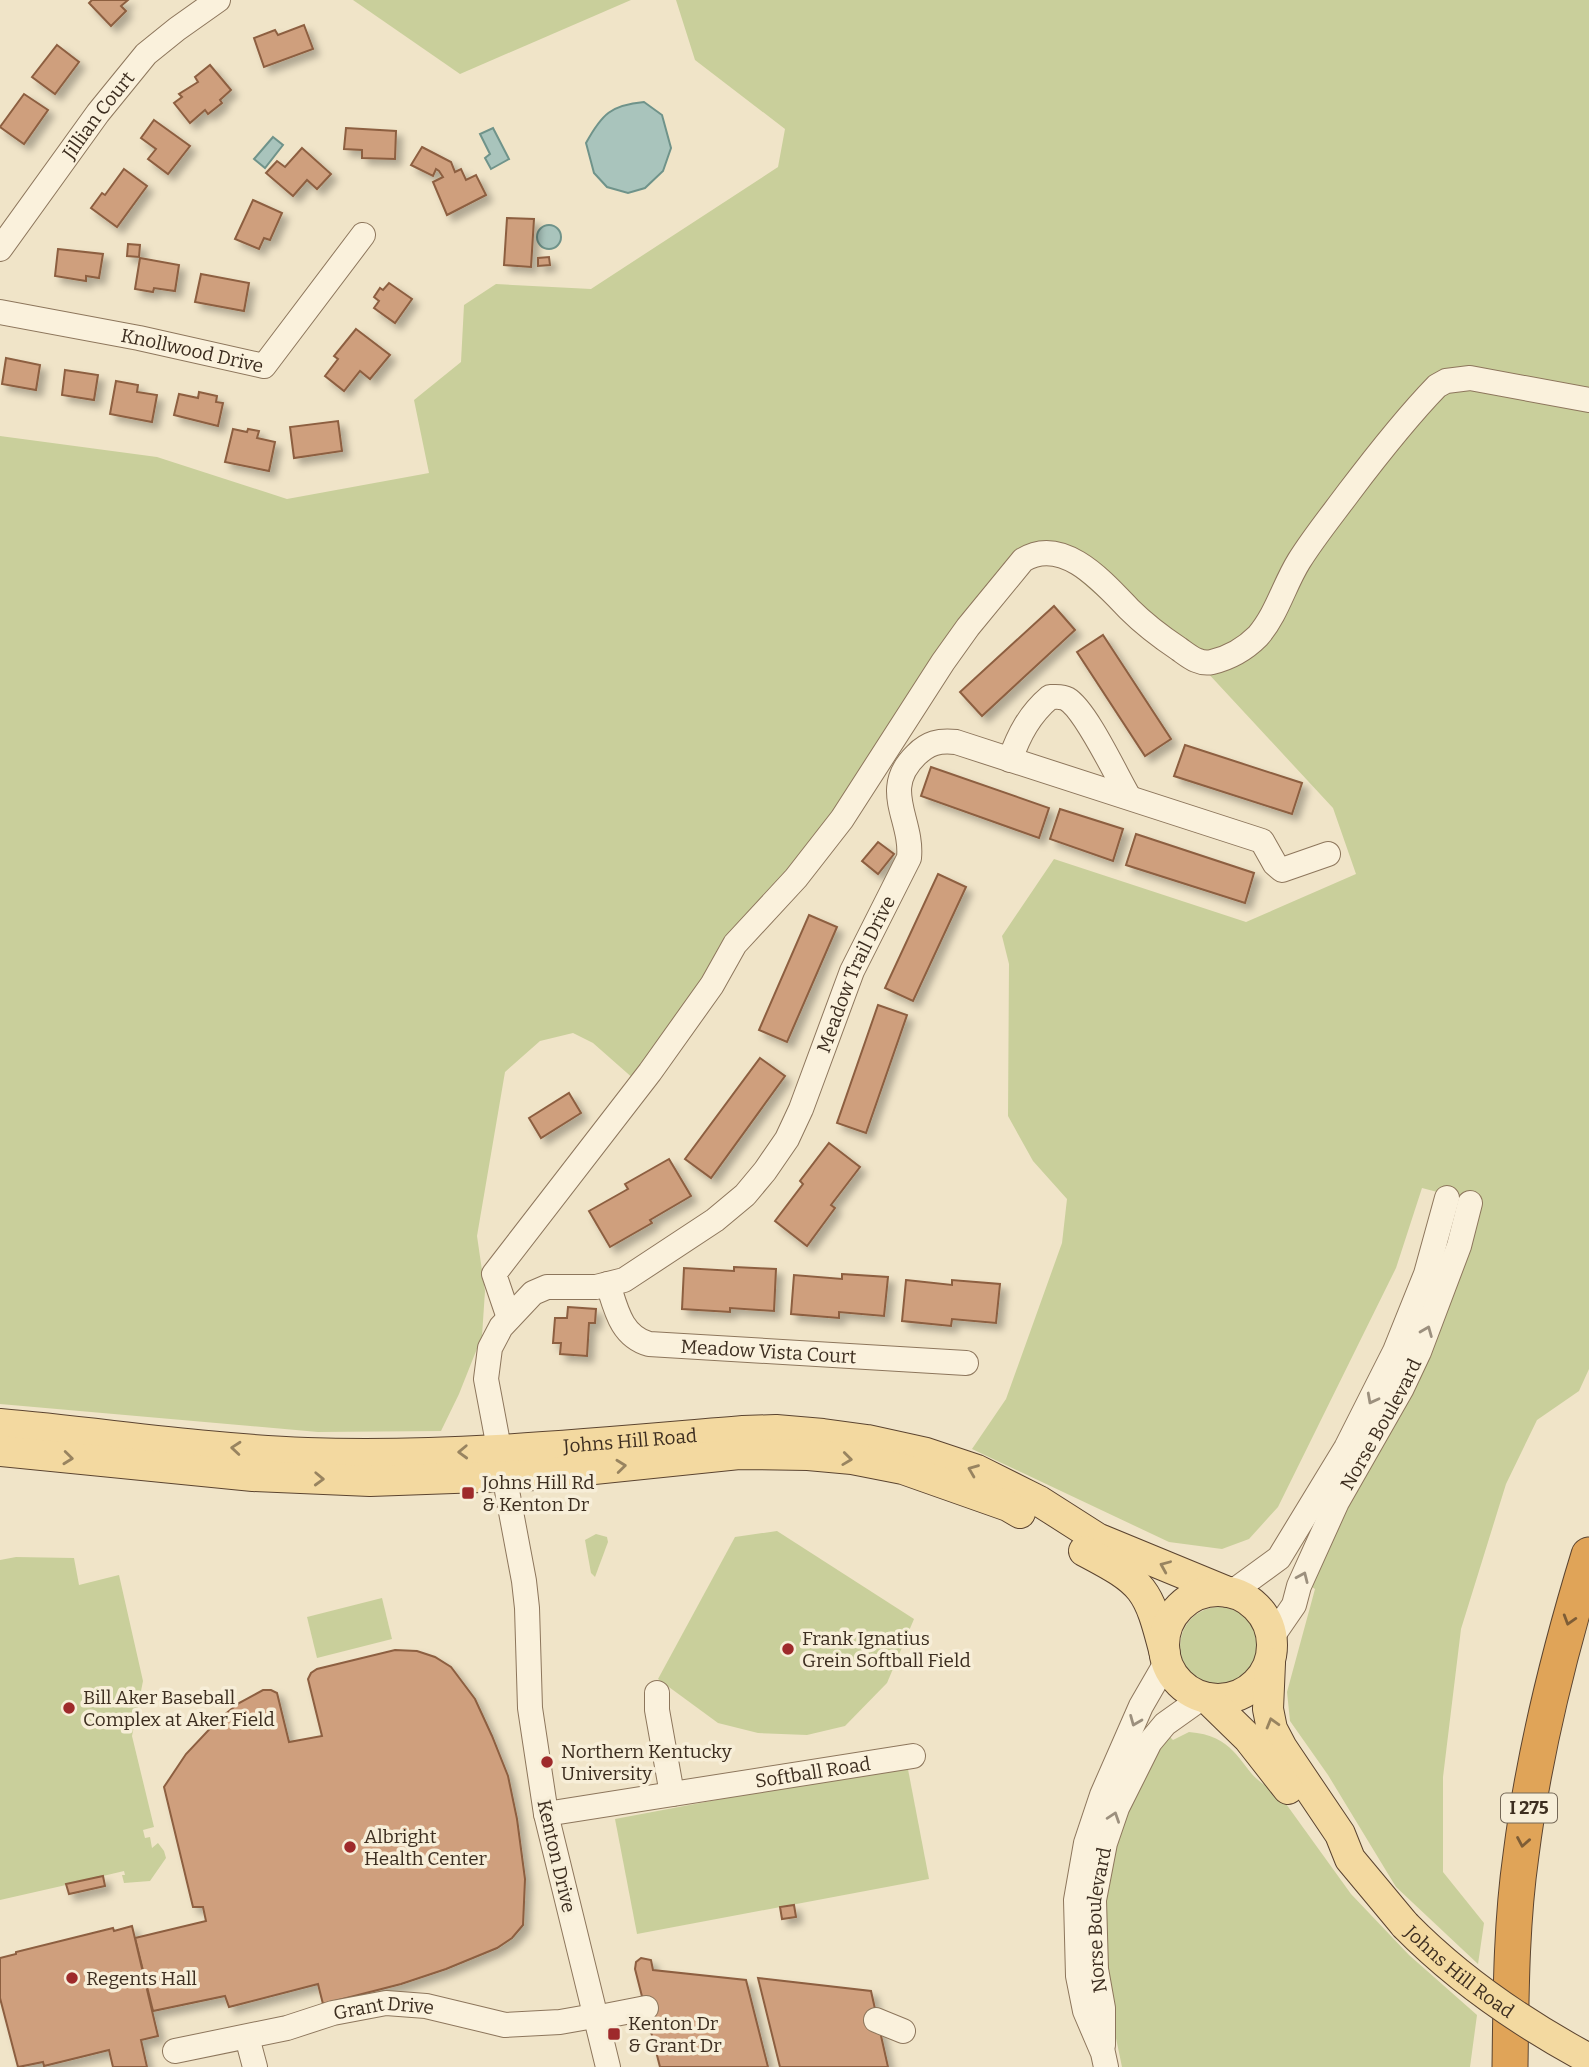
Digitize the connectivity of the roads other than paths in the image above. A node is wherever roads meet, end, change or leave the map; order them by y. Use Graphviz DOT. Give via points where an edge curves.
graph roads {
  1 [pos="218,0"];
  2 [pos="363,234"];
  3 [pos="0,249"];
  4 [pos="0,312"];
  5 [pos="1589,400"];
  6 [pos="1010,760"];
  7 [pos="1129,797"];
  8 [pos="1328,854"];
  9 [pos="608,1284"];
  10 [pos="509,1318"];
  11 [pos="966,1363"];
  12 [pos="0,1424"];
  13 [pos="0,1451"];
  14 [pos="502,1464"];
  15 [pos="1589,1555"];
  16 [pos="1230,1592"];
  17 [pos="1271,1650"];
  18 [pos="1166,1658"];
  19 [pos="657,1693"];
  20 [pos="1205,1698"];
  21 [pos="913,1756"];
  22 [pos="672,1794"];
  23 [pos="546,1814"];
  24 [pos="1350,1859"];
  25 [pos="644,2001"];
  26 [pos="594,2013"];
  27 [pos="876,2020"];
  28 [pos="903,2031"];
  29 [pos="247,2037"];
  30 [pos="175,2051"];
  31 [pos="1589,2059"];
  32 [pos="1105,2060"];
  33 [pos="255,2067"];
  34 [pos="608,2067"];
  35 [pos="1510,2067"];
  1 -- 3 [label="street, Jillian Court" via="146,54"];
  2 -- 4 [label="street, Knollwood Drive" via="264,366"];
  5 -- 10 [label="street" via="1470,378 1437,386 1321,527 1258,636 1232,656 1209,663 1197,661 1166,640 1072,560 1054,552 1023,560 943,662 842,819 735,944 712,985 650,1072 494,1274"];
  6 -- 7 [label="street, Meadow Trail Drive"];
  6 -- 7 [label="street" via="1039,706 1050,696 1064,697 1087,724"];
  6 -- 9 [label="street, Meadow Trail Drive" via="956,741 941,741 922,749 908,763 898,800 909,858 852,971 787,1139 745,1195 715,1220 624,1280"];
  7 -- 8 [label="street, Meadow Trail Drive" via="1262,841 1282,870"];
  9 -- 10 [label="street, Meadow Trail Drive" via="547,1287 533,1293"];
  9 -- 11 [label="street, Meadow Vista Court" via="624,1328 633,1338 649,1344"];
  10 -- 14 [label="street, Meadow Trail Drive" via="490,1348 486,1379"];
  14 -- 12 [label="main road, Johns Hill Road, one-way" via="296,1452"];
  13 -- 14 [label="main road, Johns Hill Road, one-way" via="253,1476 370,1481"];
  16 -- 14 [label="main road, Johns Hill Road, one-way" via="1097,1538 1039,1501 977,1470 867,1440 743,1431"];
  14 -- 18 [label="main road, Johns Hill Road, one-way" via="578,1471 760,1454 852,1459 903,1469 1008,1506 1119,1569 1149,1599"];
  14 -- 23 [label="street, Kenton Drive" via="524,1581 530,1708"];
  15 -- 35 [label="highway, I 275, one-way" via="1542,1731 1521,1856"];
  16 -- 17 [label="main road" via="1257,1607 1267,1621"];
  17 -- 16 [label="street, Norse Boulevard, one-way" via="1337,1502 1419,1352 1459,1246 1459,1201 1395,1351 1346,1448 1279,1558"];
  16 -- 18 [label="main road" via="1202,1594 1180,1606 1164,1637"];
  17 -- 20 [label="main road" via="1262,1677 1251,1688 1237,1696"];
  24 -- 17 [label="main road, Johns Hill Road, one-way" via="1340,1834 1272,1729 1267,1697"];
  18 -- 20 [label="main road" via="1179,1682"];
  18 -- 32 [label="street, Norse Boulevard, one-way" via="1102,1795 1086,1843 1076,1899 1080,1987"];
  19 -- 22 [label="street"];
  20 -- 24 [label="main road, Johns Hill Road" via="1248,1738 1324,1840"];
  32 -- 20 [label="street, Norse Boulevard, one-way" via="1094,1900 1105,1843 1150,1742 1165,1724"];
  21 -- 22 [label="street, Softball Road"];
  22 -- 23 [label="street, Softball Road"];
  23 -- 26 [label="street, Kenton Drive"];
  24 -- 31 [label="main road, Johns Hill Road, bridge" via="1405,1926 1465,1980"];
  25 -- 26 [label="street, Grant Drive"];
  26 -- 29 [label="street, Grant Drive" via="560,2022 505,2025 426,2006 386,2003"];
  26 -- 34 [label="street, Kenton Drive"];
  27 -- 28 [label="street"];
  29 -- 30 [label="street, Grant Drive"];
  29 -- 33 [label="street"];
}
